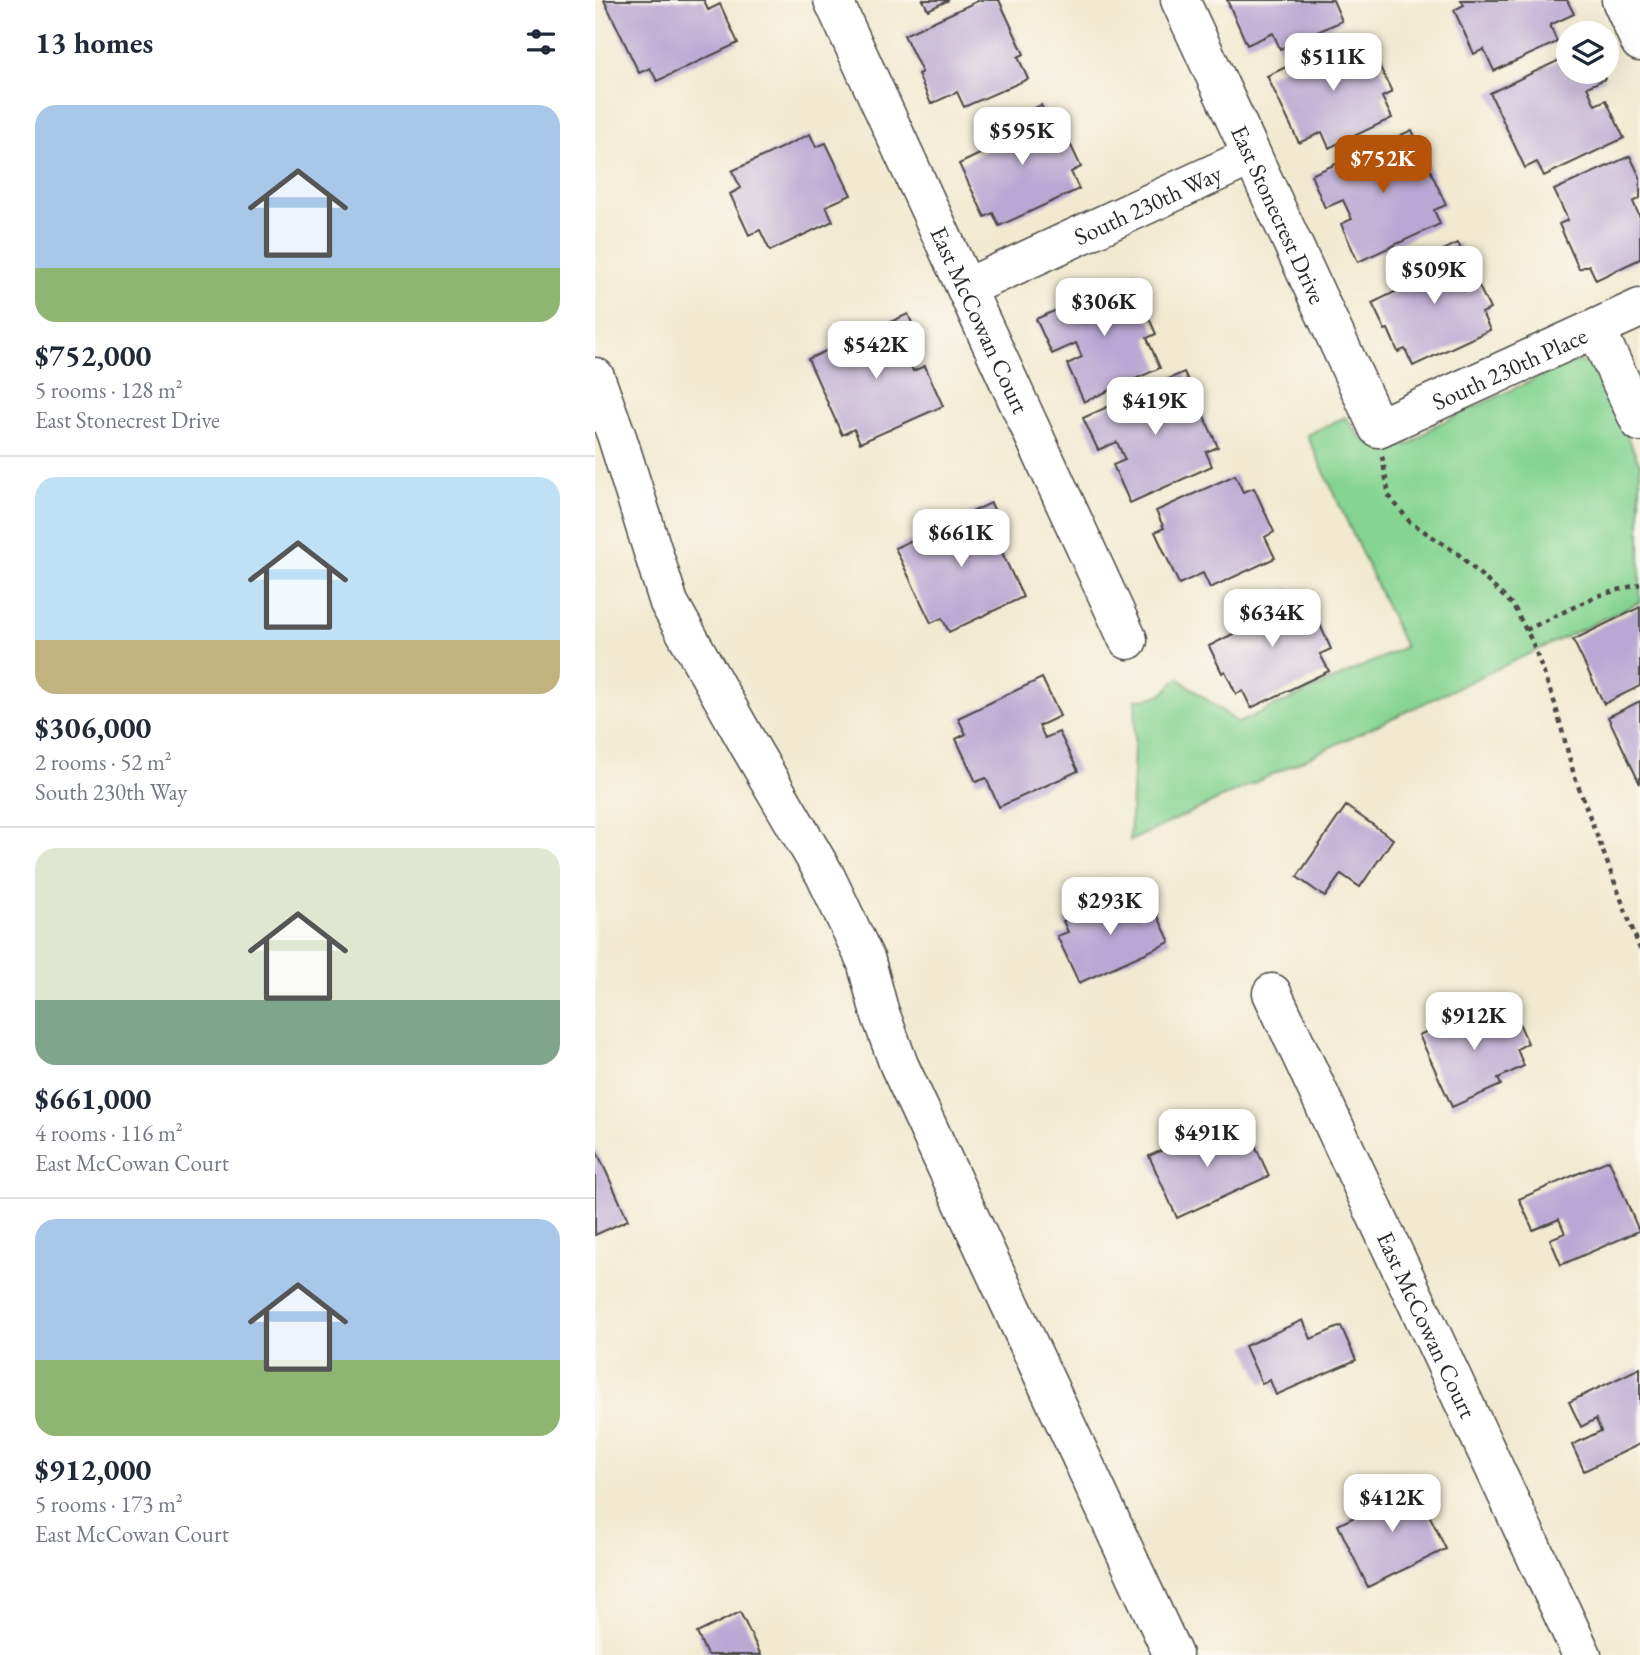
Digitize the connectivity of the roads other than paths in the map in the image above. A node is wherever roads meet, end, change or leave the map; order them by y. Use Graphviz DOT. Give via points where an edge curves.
graph roads {
  1 [pos="833,0"];
  2 [pos="1180,0"];
  3 [pos="1621,0"];
  4 [pos="1640,42"];
  5 [pos="1252,156"];
  6 [pos="966,288"];
  7 [pos="1640,308"];
  8 [pos="1596,328"];
  9 [pos="595,377"];
  10 [pos="1640,422"];
  11 [pos="1378,428"];
  12 [pos="1128,640"];
  13 [pos="1272,993"];
  14 [pos="1173,1655"];
  15 [pos="1582,1655"];
  1 -- 6 [label="street, East McCowan Court"];
  2 -- 5 [label="street, East Stonecrest Drive"];
  3 -- 4 [label="street"];
  5 -- 6 [label="street, South 230th Way"];
  5 -- 11 [label="street, East Stonecrest Drive"];
  6 -- 12 [label="street, East McCowan Court"];
  7 -- 8 [label="street, South 230th Place"];
  8 -- 10 [label="street"];
  8 -- 11 [label="street, South 230th Place"];
  9 -- 14 [label="street" via="669,603 831,887 866,961 899,1065"];
  13 -- 15 [label="street, East McCowan Court"];
}
